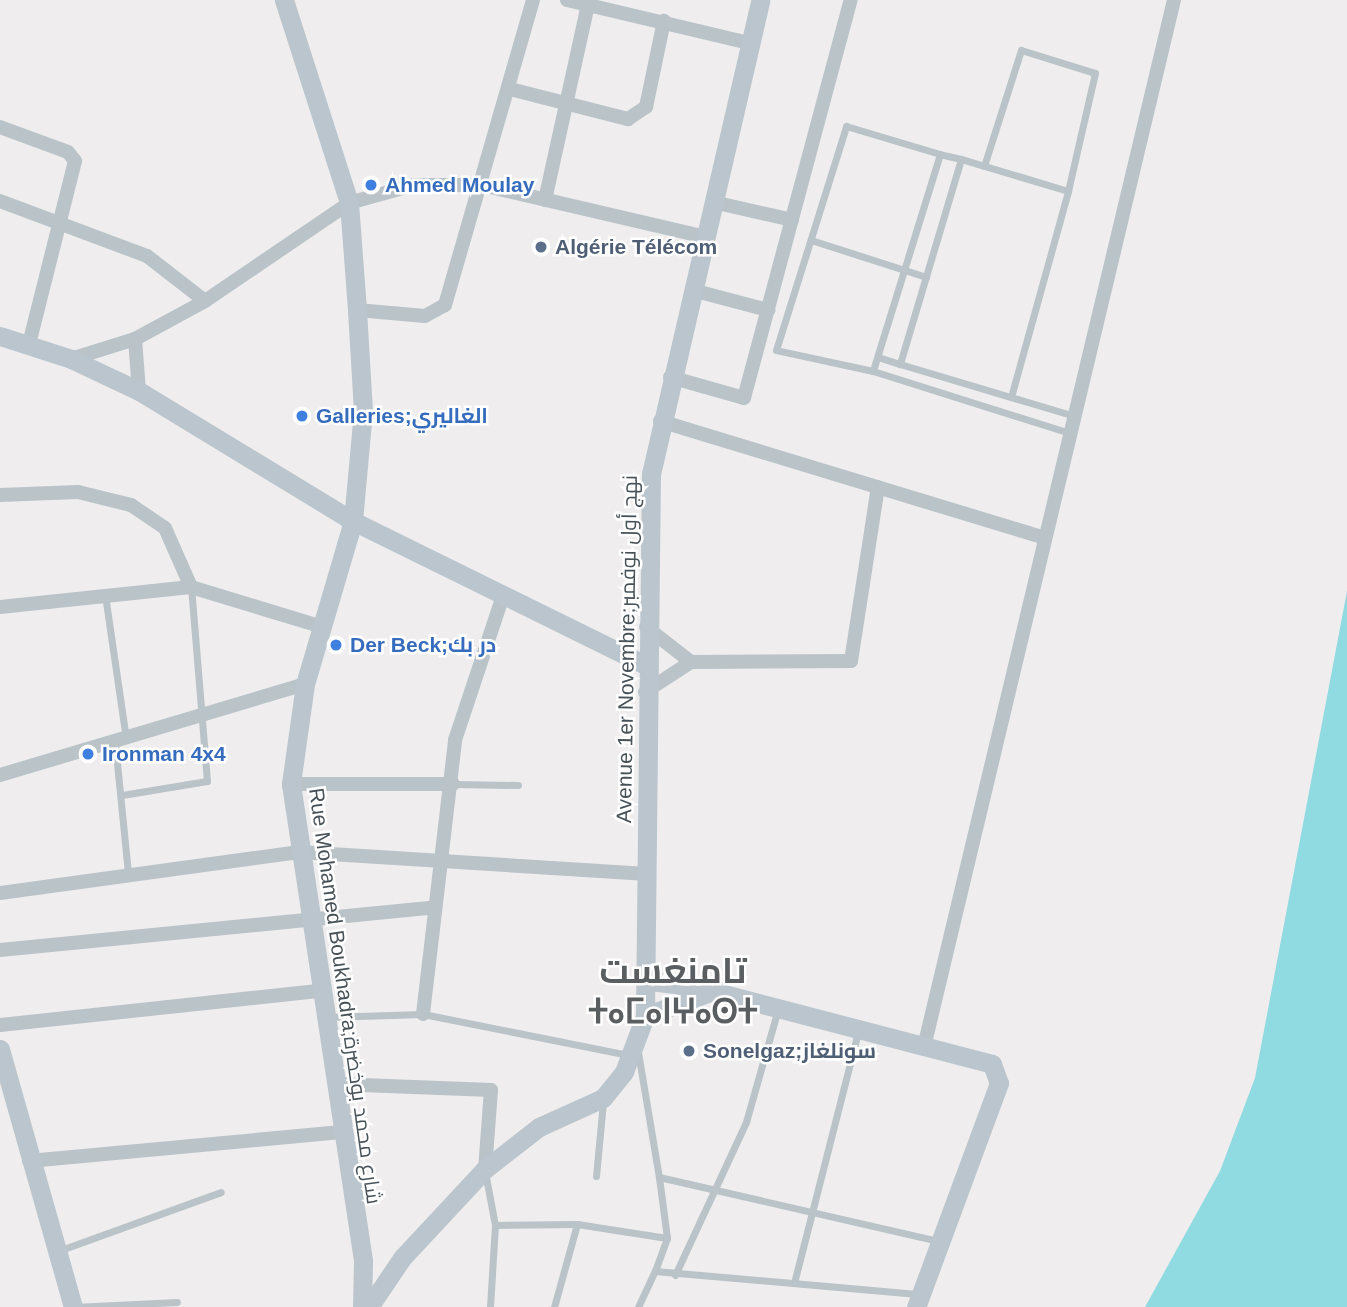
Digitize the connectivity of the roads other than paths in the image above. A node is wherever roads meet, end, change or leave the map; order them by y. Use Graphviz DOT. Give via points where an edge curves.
graph roads {
  1 [pos="284,0"];
  2 [pos="533,0"];
  3 [pos="567,0"];
  4 [pos="760,0"];
  5 [pos="851,0"];
  6 [pos="1174,0"];
  7 [pos="588,5"];
  8 [pos="664,21"];
  9 [pos="749,43"];
  10 [pos="510,89"];
  11 [pos="568,102"];
  12 [pos="0,127"];
  13 [pos="940,154"];
  14 [pos="961,159"];
  15 [pos="984,166"];
  16 [pos="482,185"];
  17 [pos="1068,191"];
  18 [pos="545,200"];
  19 [pos="0,201"];
  20 [pos="713,202"];
  21 [pos="349,203"];
  22 [pos="792,220"];
  23 [pos="64,223"];
  24 [pos="705,237"];
  25 [pos="811,240"];
  26 [pos="904,270"];
  27 [pos="926,277"];
  28 [pos="692,290"];
  29 [pos="205,301"];
  30 [pos="357,310"];
  31 [pos="768,310"];
  32 [pos="0,336"];
  33 [pos="135,339"];
  34 [pos="29,344"];
  35 [pos="878,357"];
  36 [pos="71,359"];
  37 [pos="900,364"];
  38 [pos="873,371"];
  39 [pos="670,377"];
  40 [pos="139,391"];
  41 [pos="1011,397"];
  42 [pos="1074,416"];
  43 [pos="660,421"];
  44 [pos="1070,433"];
  45 [pos="878,487"];
  46 [pos="0,495"];
  47 [pos="353,521"];
  48 [pos="1045,538"];
  49 [pos="191,587"];
  50 [pos="105,595"];
  51 [pos="503,596"];
  52 [pos="0,607"];
  53 [pos="323,626"];
  54 [pos="646,627"];
  55 [pos="691,662"];
  56 [pos="646,665"];
  57 [pos="305,684"];
  58 [pos="645,692"];
  59 [pos="204,711"];
  60 [pos="121,741"];
  61 [pos="0,775"];
  62 [pos="291,784"];
  63 [pos="453,784"];
  64 [pos="518,785"];
  65 [pos="122,794"];
  66 [pos="299,852"];
  67 [pos="441,859"];
  68 [pos="128,874"];
  69 [pos="647,874"];
  70 [pos="0,893"];
  71 [pos="432,908"];
  72 [pos="310,921"];
  73 [pos="0,950"];
  74 [pos="649,981"];
  75 [pos="320,991"];
  76 [pos="713,991"];
  77 [pos="778,1009"];
  78 [pos="423,1014"];
  79 [pos="645,1016"];
  80 [pos="326,1017"];
  81 [pos="0,1025"];
  82 [pos="858,1030"];
  83 [pos="924,1046"];
  84 [pos="633,1048"];
  85 [pos="0,1049"];
  86 [pos="336,1084"];
  87 [pos="603,1098"];
  88 [pos="339,1132"];
  89 [pos="29,1161"];
  90 [pos="485,1170"];
  91 [pos="596,1176"];
  92 [pos="659,1177"];
  93 [pos="717,1186"];
  94 [pos="220,1192"];
  95 [pos="812,1210"];
  96 [pos="577,1224"];
  97 [pos="495,1226"];
  98 [pos="667,1238"];
  99 [pos="940,1241"];
  100 [pos="57,1251"];
  101 [pos="402,1258"];
  102 [pos="363,1261"];
  103 [pos="654,1271"];
  104 [pos="675,1275"];
  105 [pos="794,1283"];
  106 [pos="919,1301"];
  107 [pos="177,1302"];
  108 [pos="73,1307"];
  109 [pos="362,1307"];
  110 [pos="369,1307"];
  111 [pos="490,1307"];
  112 [pos="554,1307"];
  113 [pos="638,1307"];
  1 -- 21 [label="street, Rue Mohamed Boukhadra;شارع محمد بوخضرة"];
  2 -- 10 [label="street"];
  3 -- 7 [label="street"];
  4 -- 9 [label="street, Avenue 1er Novembre;نهج أول نوفمبر"];
  5 -- 22 [label="street"];
  6 -- 42 [label="street"];
  7 -- 8 [label="street"];
  7 -- 11 [label="street"];
  8 -- 9 [label="street"];
  8 -- 11 [label="street" via="646,107 638,114 628,119"];
  9 -- 20 [label="street, Avenue 1er Novembre;نهج أول نوفمبر"];
  10 -- 11 [label="street"];
  10 -- 16 [label="street"];
  11 -- 18 [label="street"];
  12 -- 23 [label="street" via="68,152 75,161"];
  13 -- 14 [label="lane"];
  13 -- 25 [label="lane" via="846,126"];
  13 -- 26 [label="lane"];
  14 -- 15 [label="lane"];
  14 -- 27 [label="lane"];
  15 -- 17 [label="lane"];
  15 -- 17 [label="lane" via="1021,50 1095,73"];
  16 -- 18 [label="street"];
  16 -- 21 [label="street" via="414,185"];
  16 -- 30 [label="street" via="445,305 425,317"];
  17 -- 41 [label="lane"];
  18 -- 24 [label="street"];
  19 -- 23 [label="street"];
  20 -- 22 [label="street"];
  20 -- 24 [label="street, Avenue 1er Novembre;نهج أول نوفمبر"];
  21 -- 29 [label="street"];
  21 -- 30 [label="street, Rue Mohamed Boukhadra;شارع محمد بوخضرة"];
  22 -- 31 [label="street"];
  23 -- 29 [label="street" via="147,256"];
  23 -- 34 [label="street"];
  24 -- 28 [label="street, Avenue 1er Novembre;نهج أول نوفمبر"];
  25 -- 26 [label="lane"];
  25 -- 38 [label="lane" via="776,350"];
  26 -- 27 [label="lane"];
  26 -- 35 [label="lane"];
  27 -- 37 [label="lane"];
  28 -- 31 [label="street"];
  28 -- 39 [label="street, Avenue 1er Novembre;نهج أول نوفمبر"];
  29 -- 33 [label="street"];
  30 -- 47 [label="street, Rue Mohamed Boukhadra;شارع محمد بوخضرة" via="363,411"];
  31 -- 39 [label="street" via="744,398"];
  32 -- 34 [label="street"];
  33 -- 36 [label="street"];
  33 -- 40 [label="street"];
  34 -- 36 [label="street"];
  35 -- 37 [label="lane"];
  35 -- 38 [label="lane"];
  36 -- 40 [label="street"];
  37 -- 41 [label="lane"];
  38 -- 44 [label="lane"];
  39 -- 43 [label="street, Avenue 1er Novembre;نهج أول نوفمبر"];
  40 -- 47 [label="street"];
  41 -- 42 [label="lane"];
  42 -- 44 [label="street"];
  43 -- 45 [label="street"];
  43 -- 54 [label="street, Avenue 1er Novembre;نهج أول نوفمبر" via="651,474"];
  44 -- 48 [label="street"];
  45 -- 48 [label="street"];
  45 -- 55 [label="street" via="851,661"];
  46 -- 49 [label="street" via="78,492 131,505 165,528"];
  47 -- 51 [label="street"];
  47 -- 53 [label="street, Rue Mohamed Boukhadra;شارع محمد بوخضرة"];
  48 -- 83 [label="street"];
  49 -- 50 [label="street"];
  49 -- 53 [label="street"];
  49 -- 59 [label="lane"];
  50 -- 52 [label="street"];
  50 -- 60 [label="lane"];
  51 -- 56 [label="street"];
  51 -- 63 [label="street" via="462,716"];
  53 -- 57 [label="street, Rue Mohamed Boukhadra;شارع محمد بوخضرة"];
  54 -- 55 [label="street"];
  54 -- 56 [label="street, Avenue 1er Novembre;نهج أول نوفمبر"];
  55 -- 58 [label="street"];
  56 -- 58 [label="street, Avenue 1er Novembre;نهج أول نوفمبر"];
  57 -- 59 [label="street"];
  57 -- 62 [label="street, Rue Mohamed Boukhadra;شارع محمد بوخضرة"];
  58 -- 69 [label="street, Avenue 1er Novembre;نهج أول نوفمبر"];
  59 -- 60 [label="street"];
  59 -- 65 [label="lane" via="207,781"];
  60 -- 61 [label="street"];
  60 -- 65 [label="lane"];
  62 -- 63 [label="street"];
  62 -- 66 [label="street, Rue Mohamed Boukhadra;شارع محمد بوخضرة"];
  63 -- 64 [label="lane"];
  63 -- 67 [label="street"];
  65 -- 68 [label="lane"];
  66 -- 67 [label="street"];
  66 -- 68 [label="street"];
  66 -- 72 [label="street, Rue Mohamed Boukhadra;شارع محمد بوخضرة"];
  67 -- 69 [label="street"];
  67 -- 71 [label="street"];
  68 -- 70 [label="street"];
  69 -- 74 [label="street, Avenue 1er Novembre;نهج أول نوفمبر"];
  71 -- 72 [label="street"];
  71 -- 78 [label="street"];
  72 -- 73 [label="street"];
  72 -- 75 [label="street, Rue Mohamed Boukhadra;شارع محمد بوخضرة"];
  74 -- 76 [label="street"];
  74 -- 79 [label="street, Avenue 1er Novembre;نهج أول نوفمبر"];
  75 -- 80 [label="street, Rue Mohamed Boukhadra;شارع محمد بوخضرة"];
  75 -- 81 [label="street"];
  76 -- 77 [label="street"];
  76 -- 79 [label="street"];
  77 -- 82 [label="street"];
  77 -- 93 [label="lane" via="746,1122"];
  78 -- 80 [label="lane"];
  78 -- 84 [label="lane"];
  79 -- 84 [label="street, Avenue 1er Novembre;نهج أول نوفمبر"];
  80 -- 86 [label="street, Rue Mohamed Boukhadra;شارع محمد بوخضرة"];
  82 -- 83 [label="street"];
  82 -- 95 [label="lane"];
  83 -- 99 [label="street" via="992,1064 999,1083"];
  84 -- 87 [label="street, Avenue 1er Novembre;نهج أول نوفمبر"];
  84 -- 92 [label="lane"];
  85 -- 89 [label="street"];
  86 -- 88 [label="street, Rue Mohamed Boukhadra;شارع محمد بوخضرة"];
  86 -- 90 [label="street" via="491,1090"];
  87 -- 90 [label="street" via="539,1126"];
  87 -- 91 [label="lane"];
  88 -- 89 [label="street"];
  88 -- 102 [label="street, Rue Mohamed Boukhadra;شارع محمد بوخضرة"];
  89 -- 100 [label="street"];
  90 -- 97 [label="lane"];
  90 -- 101 [label="street"];
  92 -- 93 [label="lane"];
  92 -- 98 [label="lane"];
  93 -- 95 [label="lane"];
  93 -- 104 [label="lane"];
  94 -- 100 [label="lane"];
  95 -- 99 [label="lane"];
  95 -- 105 [label="lane"];
  96 -- 97 [label="lane"];
  96 -- 98 [label="lane"];
  96 -- 112 [label="lane"];
  97 -- 111 [label="lane"];
  98 -- 103 [label="lane"];
  99 -- 106 [label="street"];
  100 -- 108 [label="street"];
  101 -- 102 [label="street"];
  101 -- 110 [label="street"];
  102 -- 109 [label="street, Rue Mohamed Boukhadra;شارع محمد بوخضرة"];
  103 -- 104 [label="lane"];
  103 -- 113 [label="lane"];
  104 -- 105 [label="lane"];
  105 -- 106 [label="lane"];
  107 -- 108 [label="lane"];
}
